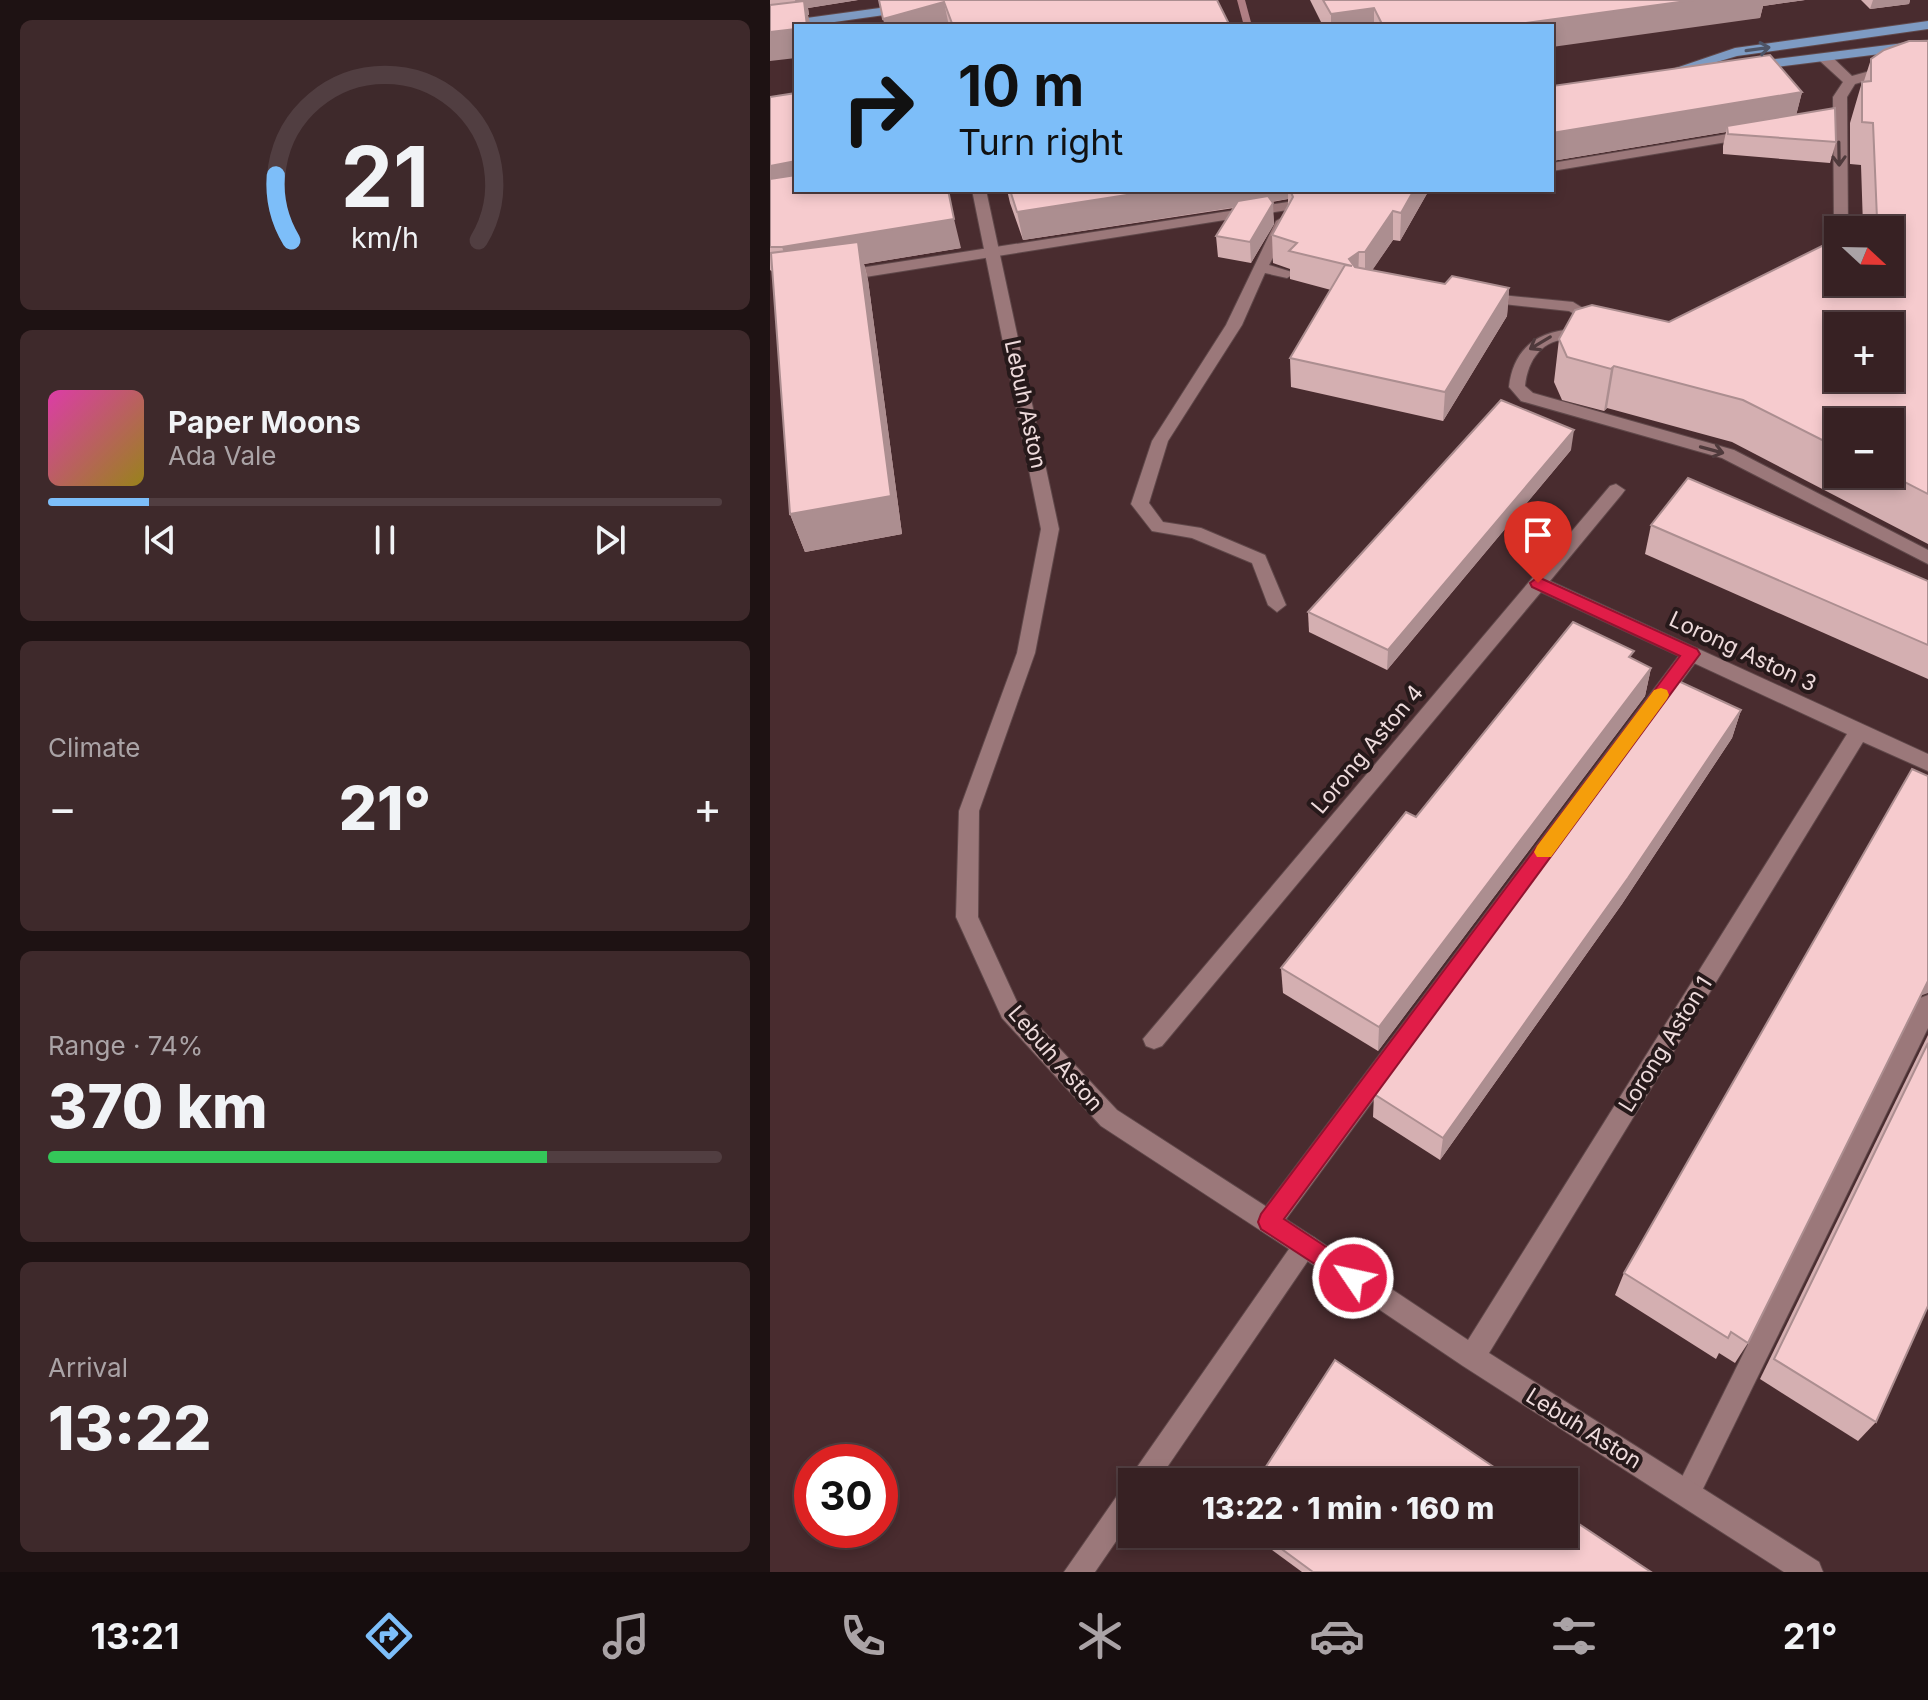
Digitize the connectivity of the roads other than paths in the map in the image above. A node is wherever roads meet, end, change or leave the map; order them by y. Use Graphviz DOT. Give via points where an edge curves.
graph roads {
  1 [pos="898,5"];
  2 [pos="928,6"];
  3 [pos="770,14"];
  4 [pos="804,23"];
  5 [pos="794,24"];
  6 [pos="796,24"];
  7 [pos="1928,25"];
  8 [pos="770,27"];
  9 [pos="1928,44"];
  10 [pos="1825,58"];
  11 [pos="1744,67"];
  12 [pos="1729,68"];
  13 [pos="1928,70"];
  14 [pos="1850,81"];
  15 [pos="1765,132"];
  16 [pos="1554,167"];
  17 [pos="979,192"];
  18 [pos="1332,199"];
  19 [pos="1275,208"];
  20 [pos="1840,216"];
  21 [pos="993,252"];
  22 [pos="1260,267"];
  23 [pos="1287,273"];
  24 [pos="823,279"];
  25 [pos="1466,297"];
  26 [pos="1616,490"];
  27 [pos="1928,558"];
  28 [pos="1538,583"];
  29 [pos="1277,605"];
  30 [pos="1691,654"];
  31 [pos="1859,732"];
  32 [pos="1928,763"];
  33 [pos="1928,1005"];
  34 [pos="1154,1039"];
  35 [pos="1269,1222"];
  36 [pos="1306,1246"];
  37 [pos="1472,1357"];
  38 [pos="1151,1468"];
  39 [pos="1687,1494"];
  40 [pos="1118,1515"];
  41 [pos="1078,1572"];
  42 [pos="1809,1572"];
  1 -- 2 [label="main road"];
  1 -- 4 [label="main road"];
  3 -- 4 [label="street"];
  4 -- 6 [label="main road"];
  5 -- 8 [label="main road"];
  12 -- 7 [label="main road, one-way" via="1676,69 1735,52"];
  9 -- 10 [label="main road"];
  10 -- 11 [label="main road"];
  10 -- 14 [label="street"];
  13 -- 14 [label="street" via="1888,70"];
  14 -- 20 [label="street, one-way" via="1831,121"];
  15 -- 16 [label="street"];
  17 -- 21 [label="street, Lebuh Aston"];
  18 -- 19 [label="street"];
  19 -- 21 [label="street"];
  19 -- 22 [label="street" via="1284,224"];
  21 -- 24 [label="street"];
  21 -- 35 [label="street, Lebuh Aston" via="1050,529 1026,653 969,811 967,917 1010,1011 1109,1118"];
  22 -- 23 [label="street"];
  22 -- 29 [label="street" via="1234,325 1160,441 1140,504 1158,527 1195,532 1259,559"];
  25 -- 27 [label="street, one-way" via="1573,307 1597,320 1603,336 1574,333 1539,340 1528,350 1517,375 1517,387 1527,397 1663,430 1728,454"];
  26 -- 28 [label="street, Lorong Aston 4"];
  28 -- 30 [label="street, Lorong Aston 3"];
  28 -- 34 [label="street, Lorong Aston 4"];
  30 -- 31 [label="street, Lorong Aston 3"];
  30 -- 35 [label="street"];
  31 -- 32 [label="street, Lorong Aston 3"];
  31 -- 37 [label="street, Lorong Aston 1"];
  33 -- 39 [label="street"];
  35 -- 36 [label="street, Lebuh Aston"];
  36 -- 37 [label="street, Lebuh Aston"];
  36 -- 38 [label="street"];
  37 -- 39 [label="street, Lebuh Aston"];
  39 -- 42 [label="street, Lebuh Aston"];
  40 -- 41 [label="street"];
}
